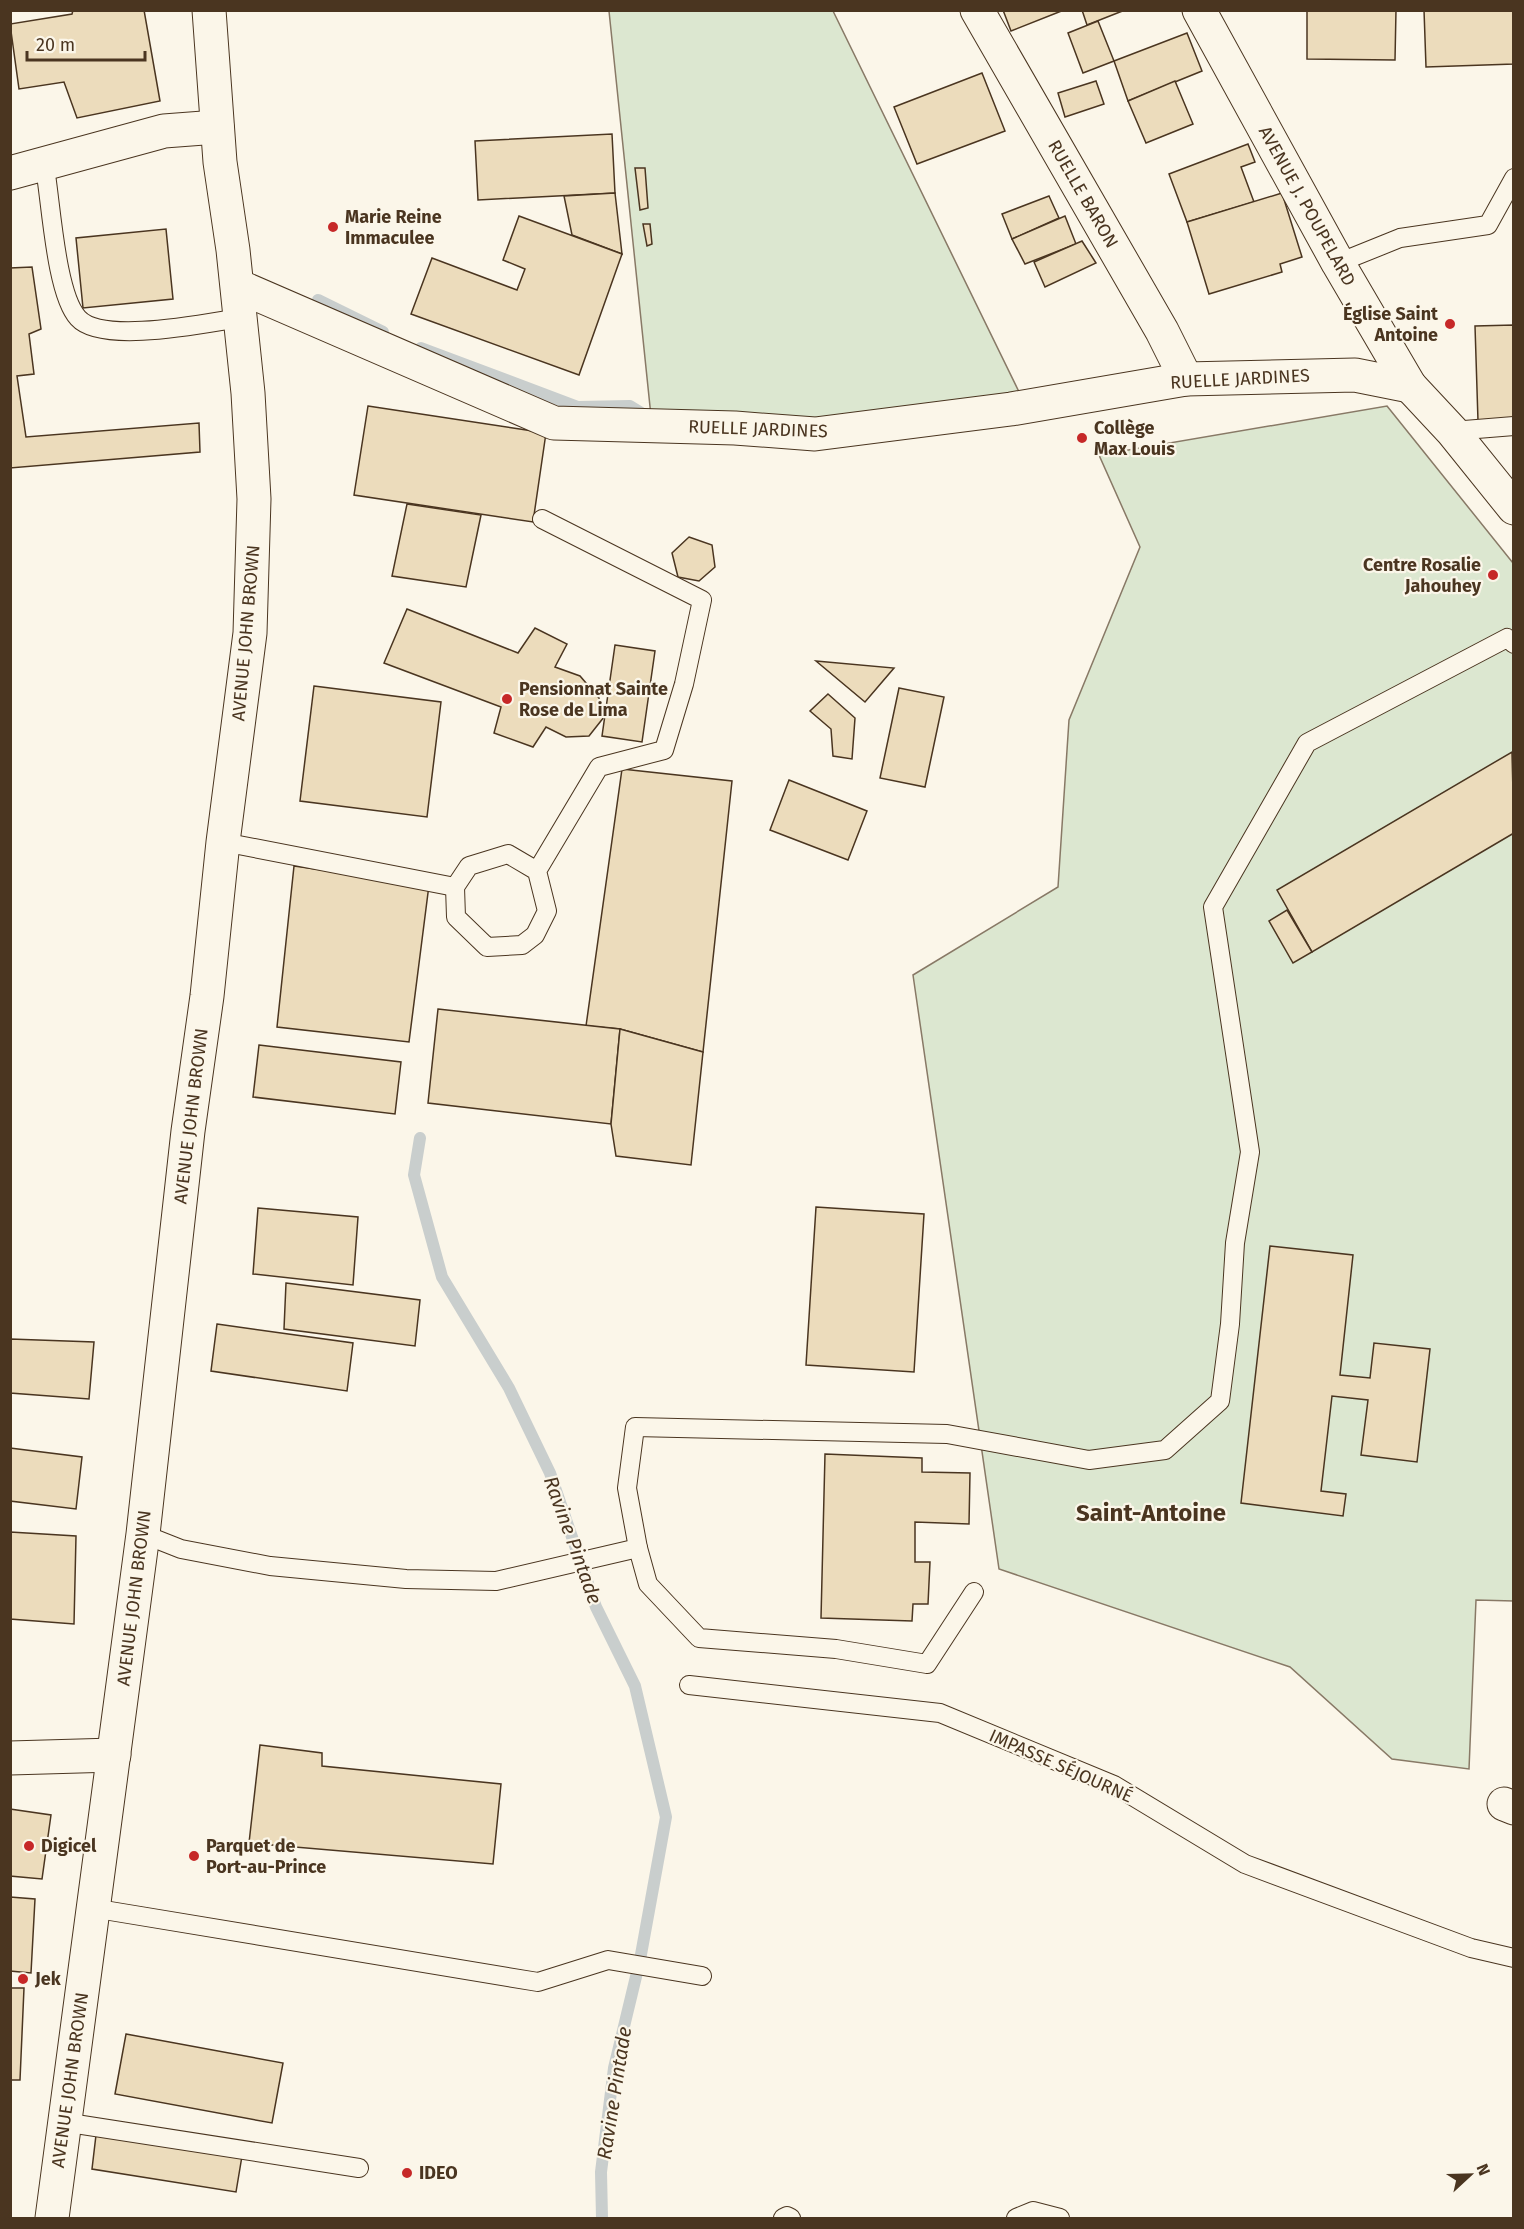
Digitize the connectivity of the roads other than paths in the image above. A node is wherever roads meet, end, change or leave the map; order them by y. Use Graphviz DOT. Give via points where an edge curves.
graph roads {
  1 [pos="209,10"];
  2 [pos="977,10"];
  3 [pos="1199,10"];
  4 [pos="217,127"];
  5 [pos="44,162"];
  6 [pos="10,173"];
  7 [pos="1514,178"];
  8 [pos="1338,263"];
  9 [pos="239,302"];
  10 [pos="1186,379"];
  11 [pos="1410,386"];
  12 [pos="1514,426"];
  13 [pos="1452,431"];
  14 [pos="1514,508"];
  15 [pos="542,519"];
  16 [pos="1514,644"];
  17 [pos="223,842"];
  18 [pos="537,871"];
  19 [pos="455,887"];
  20 [pos="143,1534"];
  21 [pos="638,1548"];
  22 [pos="974,1592"];
  23 [pos="689,1685"];
  24 [pos="114,1755"];
  25 [pos="10,1758"];
  26 [pos="92,1908"];
  27 [pos="1514,1958"];
  28 [pos="702,1976"];
  29 [pos="63,2122"];
  30 [pos="359,2168"];
  31 [pos="52,2218"];
  32 [pos="783,2218"];
  33 [pos="791,2218"];
  34 [pos="1016,2218"];
  35 [pos="1060,2218"];
  1 -- 4 [label="street, AVENUE JOHN BROWN"];
  2 -- 10 [label="street, RUELLE BARON"];
  3 -- 8 [label="street, AVENUE J. POUPELARD"];
  4 -- 5 [label="street" via="164,131"];
  4 -- 9 [label="street, AVENUE JOHN BROWN"];
  5 -- 6 [label="street"];
  5 -- 9 [label="lane" via="63,289 82,322 132,333"];
  7 -- 8 [label="lane" via="1488,225 1400,238"];
  8 -- 11 [label="street, AVENUE J. POUPELARD"];
  9 -- 10 [label="street, RUELLE JARDINES" via="554,423 815,434 1011,409"];
  9 -- 17 [label="street, AVENUE JOHN BROWN" via="252,445 254,563 250,633"];
  10 -- 11 [label="street, RUELLE JARDINES" via="1355,375"];
  11 -- 13 [label="street, AVENUE J. POUPELARD"];
  12 -- 13 [label="lane"];
  13 -- 14 [label="street, AVENUE J. POUPELARD"];
  15 -- 18 [label="lane" via="702,600 684,684 664,750 599,767"];
  16 -- 21 [label="lane" via="1507,638 1307,743 1213,907 1250,1152 1235,1243 1220,1401 1165,1450 1089,1460 946,1434 635,1427 627,1488"];
  17 -- 19 [label="lane"];
  17 -- 20 [label="street, AVENUE JOHN BROWN"];
  18 -- 19 [label="lane" via="508,854 469,866"];
  18 -- 19 [label="lane" via="547,911 535,935 522,945 487,947 456,917"];
  20 -- 21 [label="lane" via="181,1549 270,1566 406,1579 496,1581"];
  20 -- 24 [label="street, AVENUE JOHN BROWN"];
  21 -- 22 [label="lane" via="648,1584 699,1638 836,1649 927,1665"];
  23 -- 27 [label="lane, IMPASSE SÉJOURNÉ" via="940,1713 1114,1785 1245,1864 1471,1947"];
  24 -- 25 [label="street"];
  24 -- 26 [label="street, AVENUE JOHN BROWN"];
  26 -- 28 [label="lane" via="538,1982 608,1960"];
  26 -- 29 [label="street, AVENUE JOHN BROWN"];
  29 -- 30 [label="lane"];
  29 -- 31 [label="street, AVENUE JOHN BROWN"];
  32 -- 33 [label="lane"];
  34 -- 35 [label="lane" via="1033,2211"];
}
